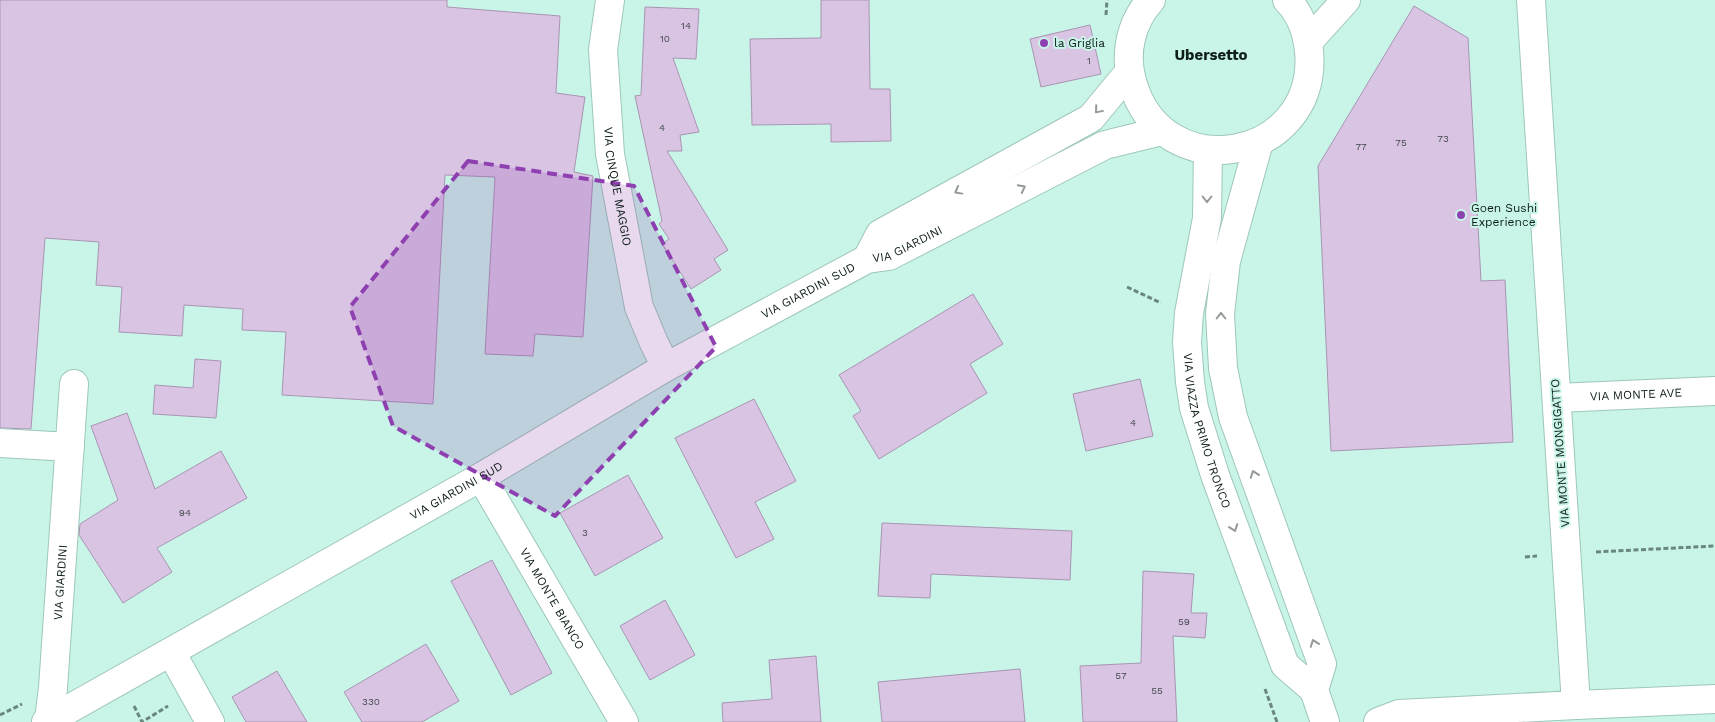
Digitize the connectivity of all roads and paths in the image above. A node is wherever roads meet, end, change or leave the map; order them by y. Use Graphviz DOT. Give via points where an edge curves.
graph roads {
  1 [pos="610,0"];
  2 [pos="1151,0"];
  3 [pos="1287,0"];
  4 [pos="1346,0"];
  5 [pos="1531,0"];
  6 [pos="1308,42"];
  7 [pos="1129,72"];
  8 [pos="1162,132"];
  9 [pos="1259,142"];
  10 [pos="1208,150"];
  11 [pos="867,259"];
  12 [pos="666,367"];
  13 [pos="74,384"];
  14 [pos="1715,391"];
  15 [pos="1556,398"];
  16 [pos="0,443"];
  17 [pos="70,446"];
  18 [pos="481,477"];
  19 [pos="1715,546"];
  20 [pos="1567,554"];
  21 [pos="1525,557"];
  22 [pos="171,652"];
  23 [pos="1314,690"];
  24 [pos="1715,699"];
  25 [pos="1576,706"];
  26 [pos="47,721"];
  27 [pos="210,722"];
  28 [pos="624,722"];
  29 [pos="1325,722"];
  30 [pos="1378,722"];
  1 -- 12 [label="street, VIA CINQUE MAGGIO" via="603,50 610,154 639,307"];
  2 -- 7 [label="street" via="1137,20 1131,37"];
  3 -- 6 [label="street" via="1301,21"];
  4 -- 6 [label="street"];
  5 -- 15 [label="street, VIA MONTE MONGIGATTO"];
  6 -- 9 [label="street" via="1310,62 1300,100 1290,117"];
  7 -- 8 [label="street" via="1135,95"];
  7 -- 11 [label="street, VIA GIARDINI, one-way" via="1092,118 880,234"];
  8 -- 10 [label="street" via="1191,147"];
  11 -- 8 [label="street, VIA GIARDINI, one-way" via="889,256 1105,145"];
  9 -- 10 [label="street" via="1234,150"];
  23 -- 9 [label="street, one-way" via="1322,664 1233,417 1223,368 1220,314 1226,261"];
  10 -- 23 [label="street, VIA VIAZZA PRIMO TRONCO, one-way" via="1207,218 1189,313 1187,342 1194,408 1215,475 1285,665"];
  11 -- 12 [label="street, VIA GIARDINI SUD"];
  12 -- 18 [label="street, VIA GIARDINI SUD"];
  13 -- 17 [label="street, VIA GIARDINI"];
  14 -- 15 [label="street, VIA MONTE AVE"];
  15 -- 20 [label="street, VIA MONTE MONGIGATTO"];
  16 -- 17 [label="street"];
  17 -- 26 [label="street, VIA GIARDINI" via="53,688"];
  18 -- 22 [label="street, VIA GIARDINI SUD"];
  18 -- 28 [label="street, VIA MONTE BIANCO"];
  19 -- 20 [label="path"];
  20 -- 21 [label="path"];
  20 -- 25 [label="street, VIA MONTE MONGIGATTO"];
  22 -- 26 [label="street, VIA GIARDINI SUD"];
  22 -- 27 [label="street"];
  23 -- 29 [label="street"];
  24 -- 25 [label="street"];
  25 -- 30 [label="street" via="1399,714"];
}
